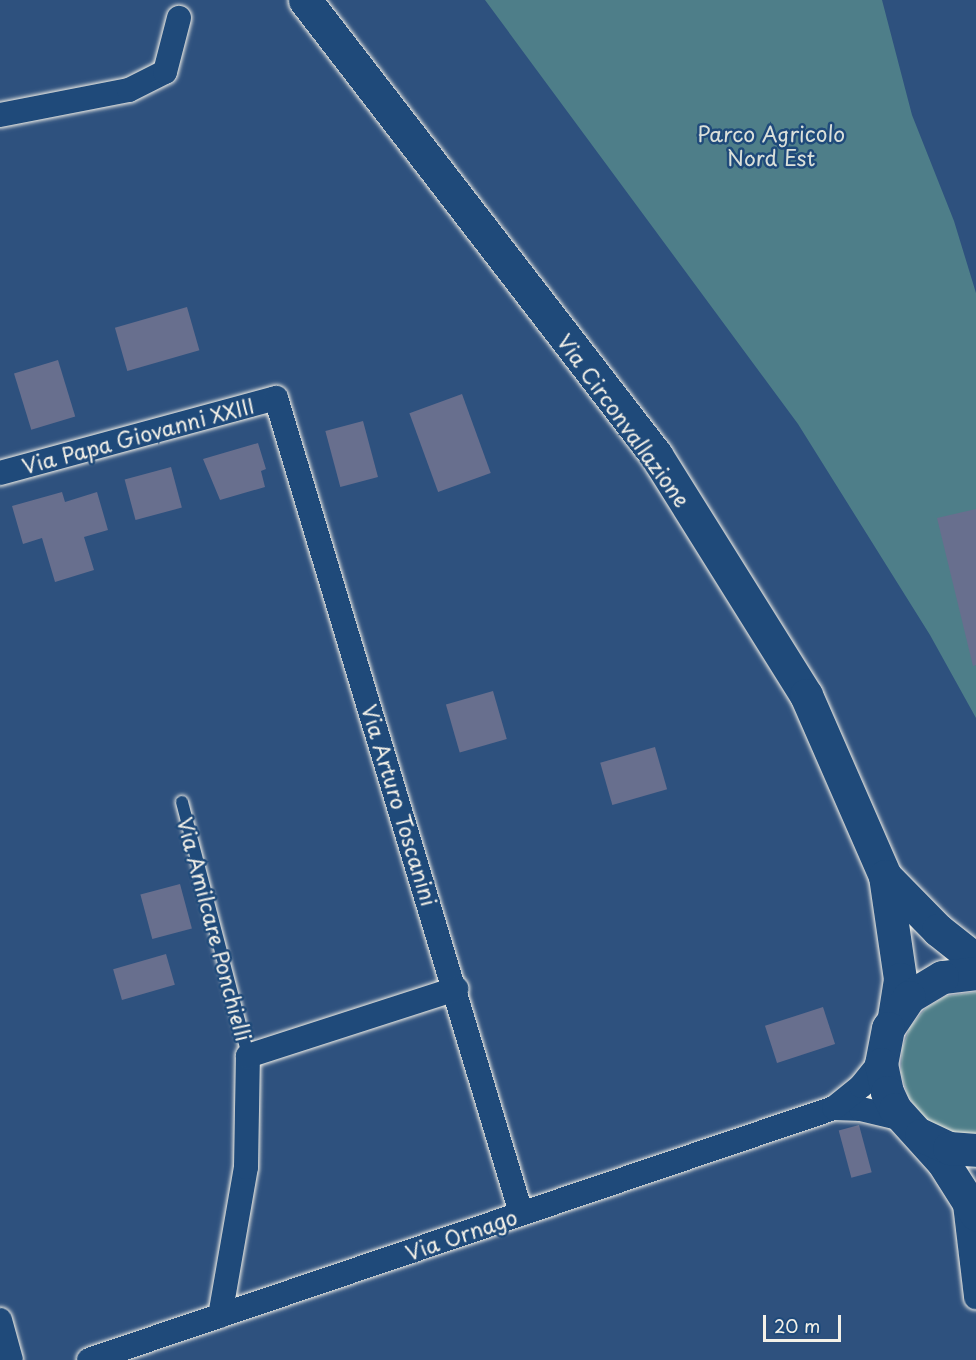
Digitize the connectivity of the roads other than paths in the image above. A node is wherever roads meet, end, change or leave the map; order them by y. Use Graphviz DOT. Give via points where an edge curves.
graph roads {
  1 [pos="305,0"];
  2 [pos="179,18"];
  3 [pos="0,115"];
  4 [pos="276,398"];
  5 [pos="0,473"];
  6 [pos="182,802"];
  7 [pos="885,876"];
  8 [pos="976,960"];
  9 [pos="976,973"];
  10 [pos="456,989"];
  11 [pos="894,1016"];
  12 [pos="248,1056"];
  13 [pos="882,1060"];
  14 [pos="834,1108"];
  15 [pos="909,1126"];
  16 [pos="976,1150"];
  17 [pos="970,1202"];
  18 [pos="521,1213"];
  19 [pos="976,1297"];
  20 [pos="220,1316"];
  21 [pos="0,1320"];
  22 [pos="10,1360"];
  23 [pos="89,1360"];
  1 -- 7 [label="main road, Via Circonvallazione" via="656,455 806,695"];
  2 -- 3 [label="street" via="165,72 129,90"];
  4 -- 5 [label="street, Via Papa Giovanni XXIII"];
  4 -- 10 [label="street, Via Arturo Toscanini"];
  6 -- 12 [label="lane, Via Amilcare Ponchielli"];
  7 -- 8 [label="main road, Via Circonvallazione" via="938,930"];
  7 -- 11 [label="main road, Via Circonvallazione" via="900,979"];
  9 -- 11 [label="main road, Via Circonvallazione" via="952,974 928,983 910,996"];
  10 -- 12 [label="street, Via Amilcare Ponchielli"];
  10 -- 18 [label="street, Via Arturo Toscanini"];
  11 -- 13 [label="main road, Via Circonvallazione" via="884,1040"];
  12 -- 20 [label="street, Via Amilcare Ponchielli" via="246,1167"];
  13 -- 14 [label="street, Via Ornago" via="861,1086"];
  13 -- 15 [label="main road, Via Circonvallazione" via="886,1092"];
  14 -- 15 [label="street, Via Ornago" via="861,1109"];
  14 -- 18 [label="street, Via Ornago"];
  15 -- 16 [label="main road" via="946,1147"];
  15 -- 17 [label="main road, Via Circonvallazione"];
  17 -- 19 [label="street"];
  18 -- 20 [label="street, Via Ornago"];
  20 -- 23 [label="street, Via Ornago"];
  21 -- 22 [label="street"];
}
